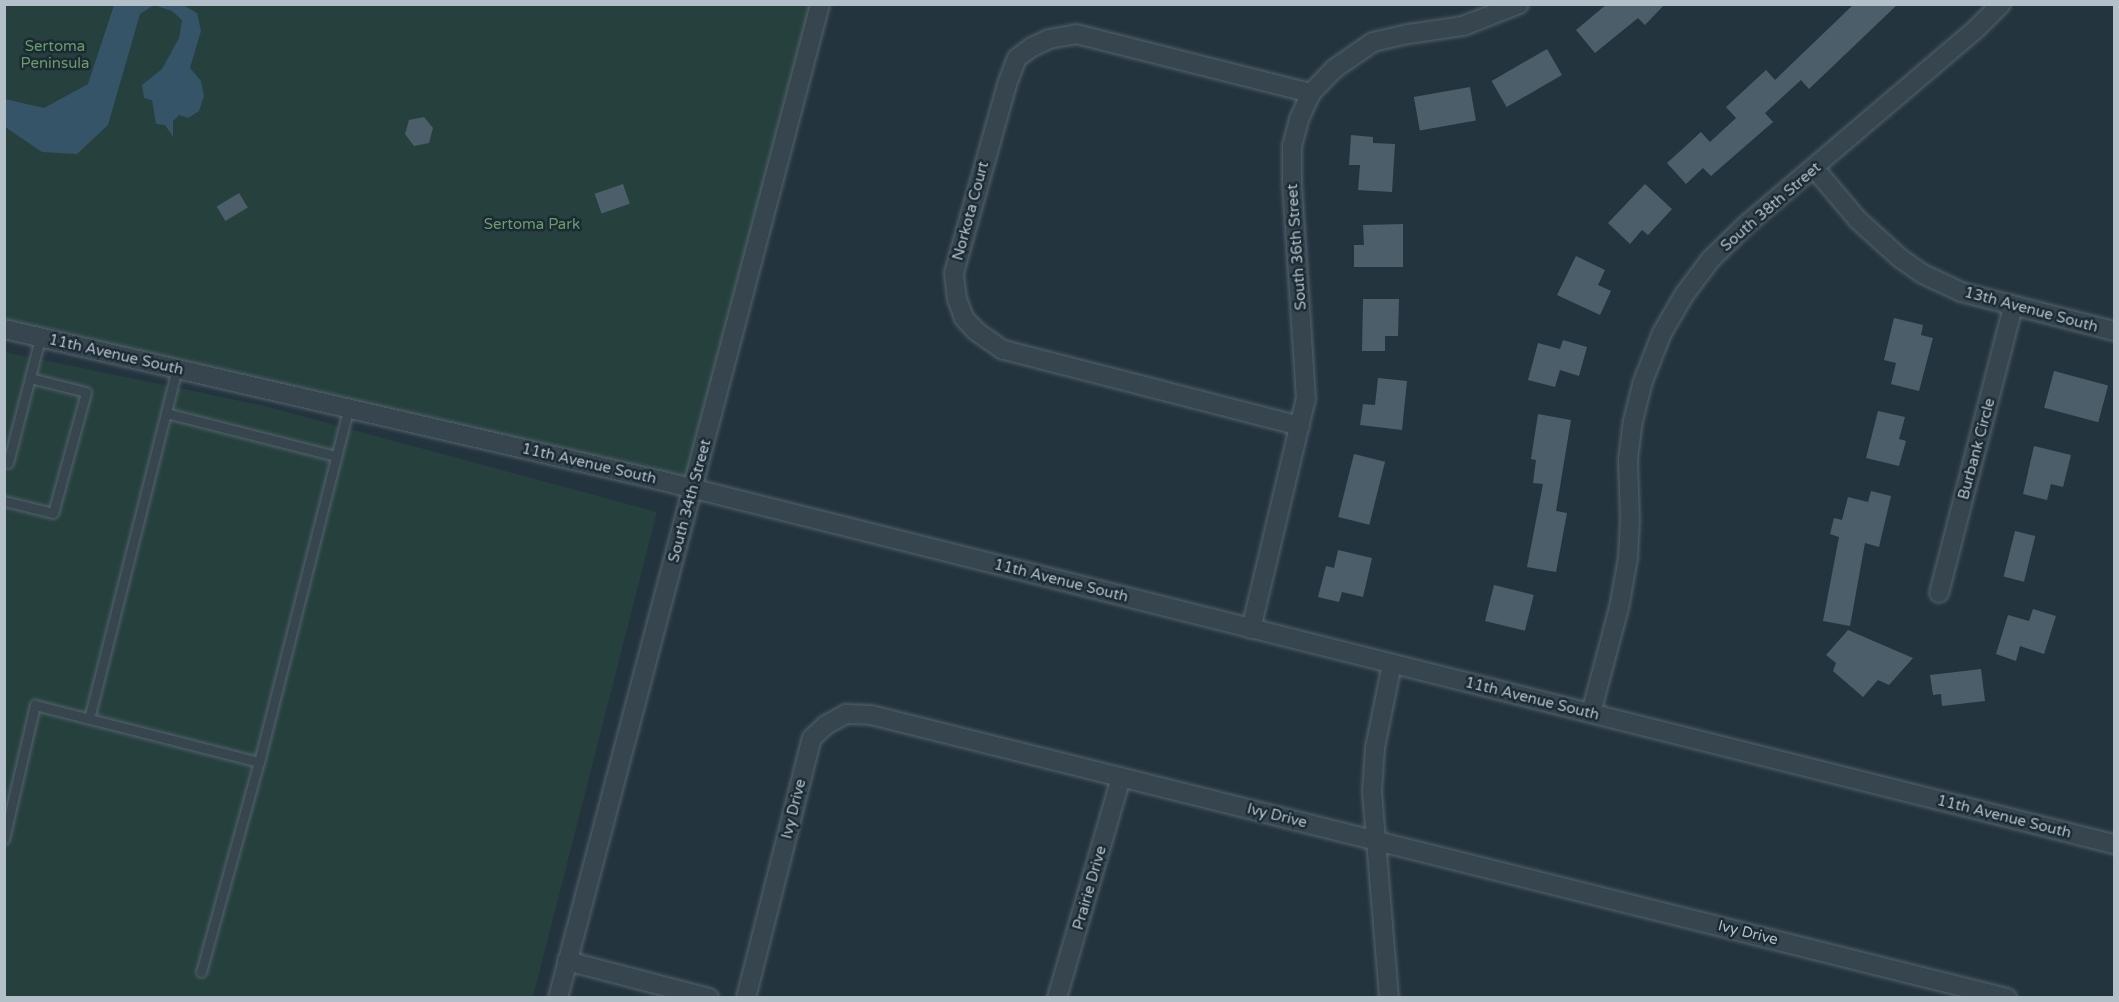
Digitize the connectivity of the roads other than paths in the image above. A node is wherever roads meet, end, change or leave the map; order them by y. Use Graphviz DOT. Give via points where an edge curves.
graph roads {
  1 [pos="820,4"];
  2 [pos="1519,4"];
  3 [pos="2001,4"];
  4 [pos="1311,93"];
  5 [pos="1815,169"];
  6 [pos="2013,306"];
  7 [pos="4,330"];
  8 [pos="2115,331"];
  9 [pos="40,338"];
  10 [pos="177,369"];
  11 [pos="30,378"];
  12 [pos="348,409"];
  13 [pos="166,413"];
  14 [pos="1300,426"];
  15 [pos="336,456"];
  16 [pos="8,463"];
  17 [pos="694,489"];
  18 [pos="4,501"];
  19 [pos="1940,593"];
  20 [pos="1251,629"];
  21 [pos="1392,664"];
  22 [pos="1591,713"];
  23 [pos="89,719"];
  24 [pos="259,762"];
  25 [pos="1121,778"];
  26 [pos="4,838"];
  27 [pos="1378,842"];
  28 [pos="2115,844"];
  29 [pos="567,961"];
  30 [pos="201,972"];
  31 [pos="558,998"];
  32 [pos="709,998"];
  33 [pos="746,998"];
  34 [pos="1057,998"];
  35 [pos="1389,998"];
  36 [pos="2007,998"];
  1 -- 17 [label="street, South 34th Street"];
  2 -- 4 [label="street, South 36th Street" via="1463,27 1373,42 1334,69"];
  3 -- 5 [label="street, South 38th Street"];
  4 -- 14 [label="street, South 36th Street" via="1292,146 1306,399"];
  4 -- 14 [label="street, Norkota Court" via="1076,34 1048,39 1032,47 1017,58 1007,84 954,273 964,318 1003,350"];
  5 -- 6 [label="street, 13th Avenue South" via="1858,220 1923,274 1961,292"];
  5 -- 22 [label="street, South 38th Street" via="1711,259 1662,333 1642,384 1633,421 1628,460 1628,558"];
  6 -- 8 [label="street, 13th Avenue South"];
  6 -- 19 [label="street, Burbank Circle"];
  7 -- 9 [label="street, 11th Avenue South"];
  9 -- 10 [label="street, 11th Avenue South"];
  9 -- 11 [label="lane"];
  10 -- 12 [label="street, 11th Avenue South"];
  10 -- 13 [label="lane"];
  11 -- 16 [label="lane"];
  11 -- 18 [label="lane" via="86,392 53,513"];
  12 -- 15 [label="lane"];
  12 -- 17 [label="street, 11th Avenue South"];
  13 -- 15 [label="lane"];
  13 -- 23 [label="lane"];
  14 -- 20 [label="street, South 36th Street"];
  15 -- 24 [label="lane"];
  17 -- 20 [label="street, 11th Avenue South"];
  17 -- 29 [label="street, South 34th Street"];
  20 -- 21 [label="street, 11th Avenue South"];
  21 -- 22 [label="street, 11th Avenue South"];
  21 -- 27 [label="street" via="1375,748 1372,791"];
  22 -- 28 [label="street, 11th Avenue South"];
  23 -- 24 [label="lane"];
  23 -- 26 [label="lane" via="35,705"];
  24 -- 30 [label="lane"];
  25 -- 27 [label="street, Ivy Drive"];
  25 -- 33 [label="street, Ivy Drive" via="871,716 846,714 826,725 812,738 806,758"];
  25 -- 34 [label="street, Prairie Drive"];
  27 -- 35 [label="street"];
  27 -- 36 [label="street, Ivy Drive"];
  29 -- 31 [label="street, South 34th Street"];
  29 -- 32 [label="street"];
}
